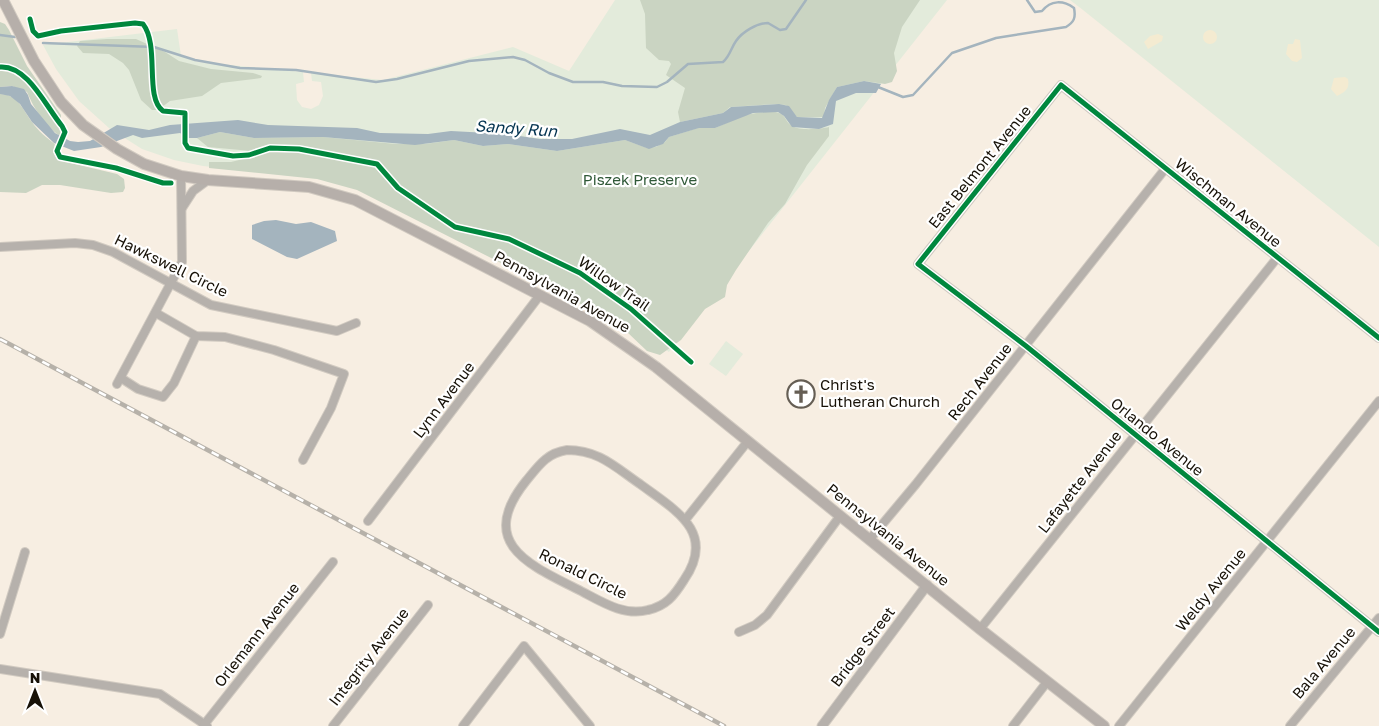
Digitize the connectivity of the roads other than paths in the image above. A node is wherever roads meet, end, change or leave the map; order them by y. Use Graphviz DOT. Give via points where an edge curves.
graph roads {
  1 [pos="3,0"];
  2 [pos="1061,85"];
  3 [pos="1165,169"];
  4 [pos="181,176"];
  5 [pos="208,180"];
  6 [pos="182,208"];
  7 [pos="0,247"];
  8 [pos="1277,258"];
  9 [pos="918,264"];
  10 [pos="172,284"];
  11 [pos="540,295"];
  12 [pos="156,313"];
  13 [pos="356,323"];
  14 [pos="196,336"];
  15 [pos="1379,338"];
  16 [pos="1026,346"];
  17 [pos="1379,401"];
  18 [pos="1134,435"];
  19 [pos="748,441"];
  20 [pos="303,460"];
  21 [pos="840,516"];
  22 [pos="686,519"];
  23 [pos="368,521"];
  24 [pos="870,539"];
  25 [pos="1267,542"];
  26 [pos="25,552"];
  27 [pos="333,562"];
  28 [pos="926,585"];
  29 [pos="428,605"];
  30 [pos="1379,618"];
  31 [pos="980,629"];
  32 [pos="1376,629"];
  33 [pos="739,632"];
  34 [pos="0,634"];
  35 [pos="0,670"];
  36 [pos="1047,682"];
  37 [pos="205,725"];
  38 [pos="333,726"];
  39 [pos="463,726"];
  40 [pos="590,726"];
  41 [pos="822,726"];
  42 [pos="1013,726"];
  43 [pos="1104,726"];
  44 [pos="1119,726"];
  45 [pos="1290,726"];
  1 -- 4 [label="main road, Pennsylvania Avenue" via="34,61 61,102 117,150 144,164"];
  2 -- 3 [label="street, Wischman Avenue"];
  2 -- 9 [label="street, East Belmont Avenue"];
  3 -- 8 [label="street, Wischman Avenue"];
  3 -- 16 [label="street, Rech Avenue"];
  4 -- 5 [label="main road, Pennsylvania Avenue"];
  4 -- 6 [label="street"];
  5 -- 6 [label="street" via="193,191"];
  5 -- 11 [label="main road, Pennsylvania Avenue" via="301,186 341,195"];
  6 -- 10 [label="street" via="182,262"];
  7 -- 10 [label="street, Hawkswell Circle" via="93,245 113,252"];
  8 -- 15 [label="street, Wischman Avenue"];
  8 -- 18 [label="street, Lafayette Avenue"];
  9 -- 16 [label="street, Orlando Avenue"];
  10 -- 12 [label="street"];
  10 -- 13 [label="street, Hawkswell Circle" via="211,305 229,310 337,331"];
  11 -- 19 [label="main road, Pennsylvania Avenue" via="590,321 636,352"];
  11 -- 23 [label="street, Lynn Avenue"];
  12 -- 14 [label="street"];
  12 -- 14 [label="street" via="119,381 163,397 174,383"];
  14 -- 20 [label="street" via="225,338 274,350 344,374 331,408"];
  16 -- 18 [label="street, Orlando Avenue"];
  16 -- 24 [label="street, Rech Avenue"];
  17 -- 25 [label="street, Weldy Avenue"];
  18 -- 25 [label="street, Orlando Avenue"];
  18 -- 31 [label="street, Lafayette Avenue"];
  19 -- 21 [label="main road, Pennsylvania Avenue"];
  19 -- 22 [label="street"];
  21 -- 24 [label="main road, Pennsylvania Avenue"];
  21 -- 33 [label="street" via="767,615 755,626"];
  22 -- 22 [label="street, Ronald Circle" via="603,458 584,450 567,450 547,456 513,498 508,527 516,553 532,566 616,608 644,611 660,607 673,598 694,566 696,542"];
  24 -- 28 [label="main road, Pennsylvania Avenue"];
  25 -- 32 [label="street, Orlando Avenue"];
  25 -- 44 [label="street, Weldy Avenue"];
  26 -- 34 [label="street"];
  27 -- 37 [label="street, Orlemann Avenue"];
  28 -- 31 [label="main road, Pennsylvania Avenue"];
  28 -- 41 [label="street, Bridge Street"];
  29 -- 38 [label="street, Integrity Avenue"];
  30 -- 32 [label="street, Bala Avenue"];
  31 -- 36 [label="main road, Pennsylvania Avenue"];
  32 -- 45 [label="street, Bala Avenue"];
  35 -- 37 [label="street" via="160,694"];
  36 -- 42 [label="street"];
  36 -- 43 [label="main road, Pennsylvania Avenue"];
  39 -- 40 [label="street" via="524,646"];
}
